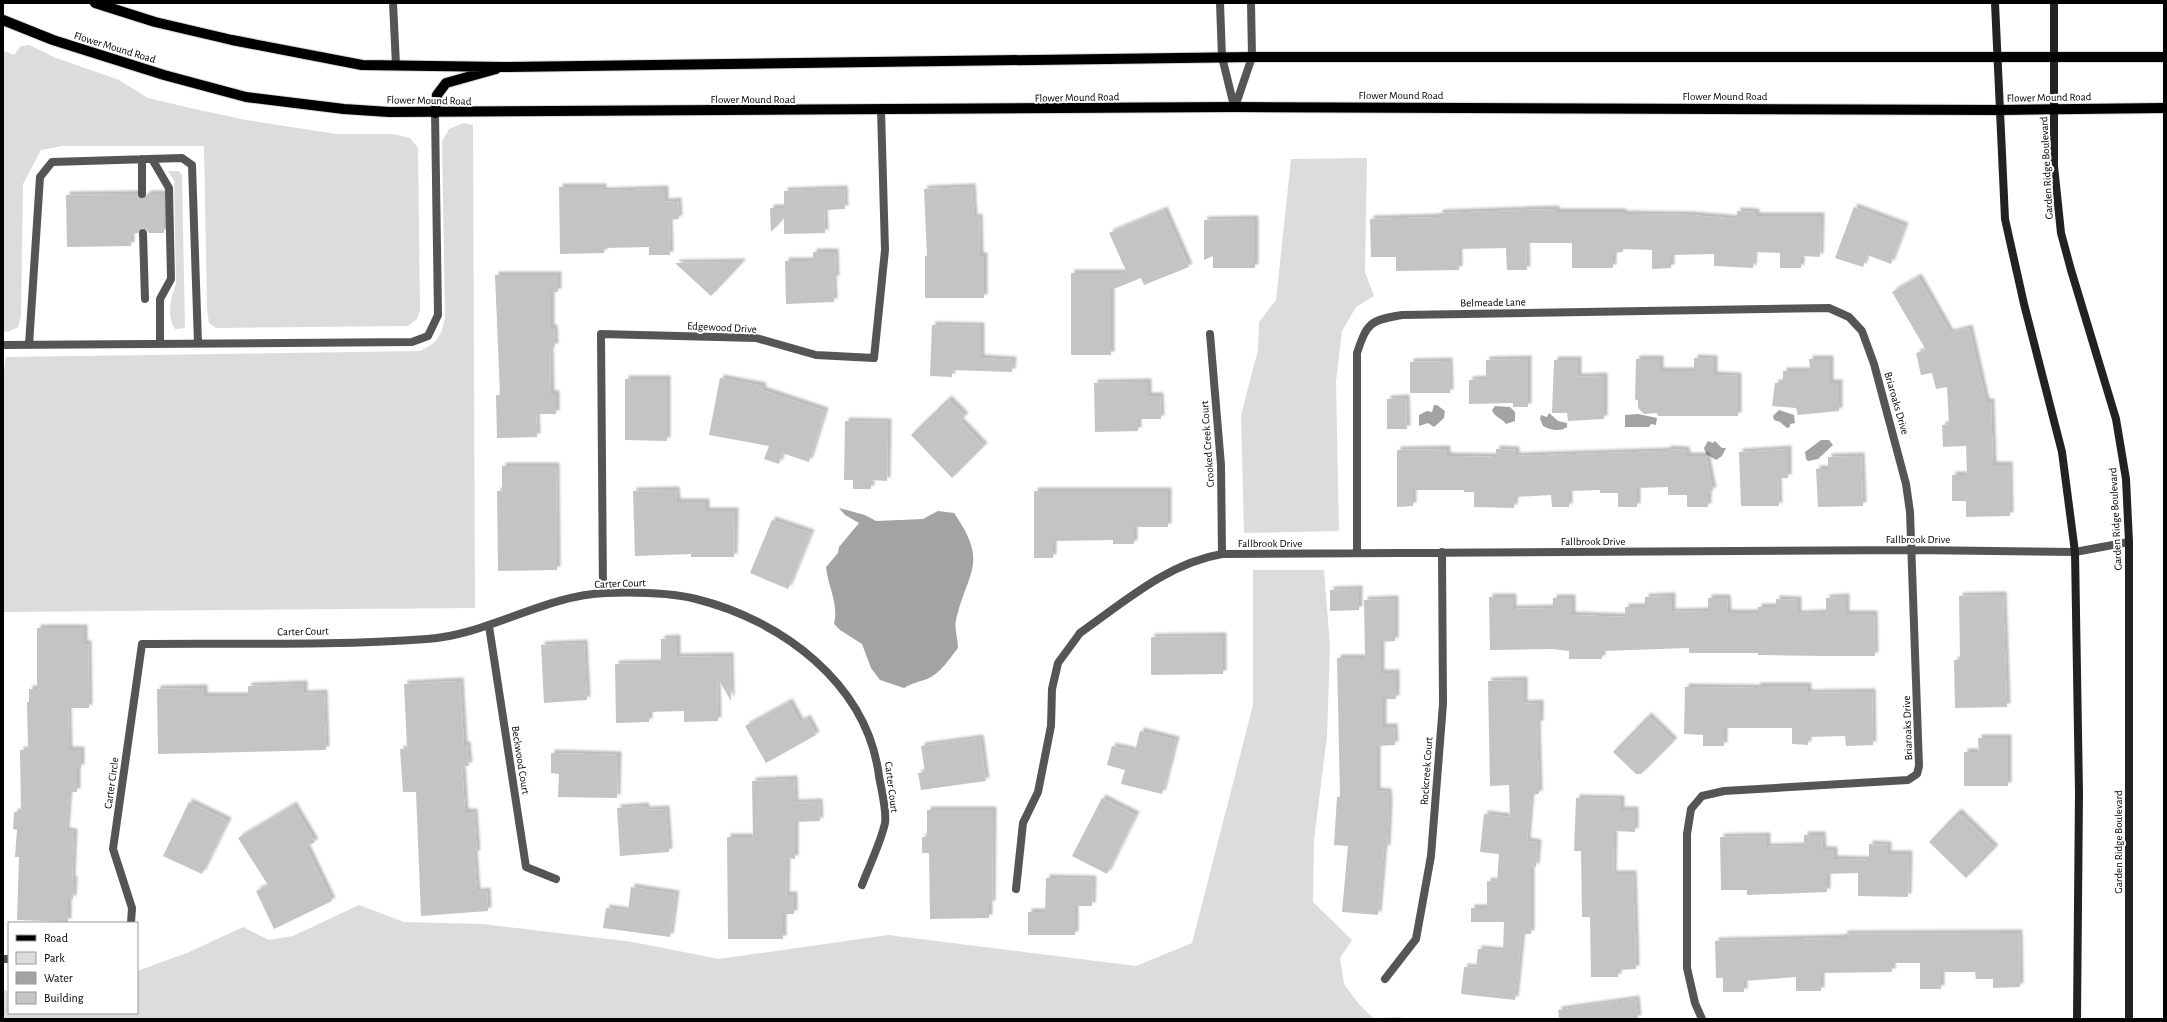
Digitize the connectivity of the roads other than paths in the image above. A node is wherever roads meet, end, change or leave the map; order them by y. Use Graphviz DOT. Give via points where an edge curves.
graph roads {
  1 [pos="95,3"];
  2 [pos="394,3"];
  3 [pos="1220,3"];
  4 [pos="1251,3"];
  5 [pos="1995,3"];
  6 [pos="2054,3"];
  7 [pos="3,20"];
  8 [pos="1222,57"];
  9 [pos="1252,57"];
  10 [pos="2054,57"];
  11 [pos="2164,57"];
  12 [pos="1997,58"];
  13 [pos="396,65"];
  14 [pos="503,67"];
  15 [pos="1235,107"];
  16 [pos="2164,108"];
  17 [pos="2054,109"];
  18 [pos="881,110"];
  19 [pos="2000,110"];
  20 [pos="435,113"];
  21 [pos="142,159"];
  22 [pos="152,159"];
  23 [pos="142,194"];
  24 [pos="143,233"];
  25 [pos="145,299"];
  26 [pos="1848,317"];
  27 [pos="1210,334"];
  28 [pos="198,343"];
  29 [pos="3,344"];
  30 [pos="160,344"];
  31 [pos="29,345"];
  32 [pos="2129,542"];
  33 [pos="1912,550"];
  34 [pos="1442,552"];
  35 [pos="2075,552"];
  36 [pos="1357,553"];
  37 [pos="1222,554"];
  38 [pos="603,593"];
  39 [pos="489,626"];
  40 [pos="142,644"];
  41 [pos="556,879"];
  42 [pos="862,885"];
  43 [pos="1016,889"];
  44 [pos="130,922"];
  45 [pos="1385,979"];
  46 [pos="1702,1019"];
  47 [pos="2077,1019"];
  48 [pos="2129,1019"];
  1 -- 13 [label="main road" via="155,22 232,40 362,65"];
  2 -- 13 [label="street"];
  3 -- 8 [label="street"];
  4 -- 9 [label="street"];
  5 -- 12 [label="main road"];
  6 -- 10 [label="main road, Garden Ridge Boulevard"];
  7 -- 20 [label="main road, Flower Mound Road" via="53,40 164,75 246,97 344,109"];
  8 -- 9 [label="main road"];
  8 -- 14 [label="main road"];
  8 -- 15 [label="street"];
  9 -- 12 [label="main road"];
  9 -- 15 [label="street"];
  10 -- 11 [label="main road"];
  10 -- 12 [label="main road"];
  10 -- 17 [label="main road, Garden Ridge Boulevard"];
  12 -- 19 [label="main road"];
  13 -- 14 [label="main road"];
  14 -- 20 [label="main road" via="446,83 437,95"];
  15 -- 18 [label="main road, Flower Mound Road"];
  15 -- 19 [label="main road, Flower Mound Road"];
  16 -- 17 [label="main road, Flower Mound Road"];
  17 -- 19 [label="main road, Flower Mound Road"];
  17 -- 32 [label="main road, Garden Ridge Boulevard" via="2054,166 2061,233 2116,419 2126,479"];
  18 -- 20 [label="main road, Flower Mound Road"];
  18 -- 38 [label="street, Edgewood Drive" via="885,250 874,358 816,355 756,338 601,334"];
  19 -- 35 [label="main road" via="2005,218 2062,452"];
  20 -- 28 [label="street" via="438,315 428,336 412,342"];
  21 -- 22 [label="street"];
  21 -- 23 [label="street"];
  21 -- 31 [label="street" via="52,162 40,177"];
  22 -- 28 [label="street" via="182,158 192,165"];
  22 -- 30 [label="street" via="169,188 171,279 160,299"];
  24 -- 25 [label="street"];
  26 -- 33 [label="street, Briaroaks Drive" via="1862,331 1898,449 1910,512"];
  26 -- 36 [label="street, Belmeade Lane" via="1829,308 1402,315 1378,318 1364,332 1357,353"];
  27 -- 37 [label="street, Crooked Creek Court" via="1221,465"];
  28 -- 30 [label="street"];
  29 -- 31 [label="street"];
  30 -- 31 [label="street"];
  32 -- 35 [label="street, Fallbrook Drive"];
  32 -- 48 [label="main road, Garden Ridge Boulevard"];
  33 -- 34 [label="street, Fallbrook Drive"];
  33 -- 35 [label="street, Fallbrook Drive"];
  33 -- 46 [label="street, Briaroaks Drive" via="1919,766 1917,774 1908,780 1724,791 1702,796 1691,809 1687,834 1687,968 1695,1003"];
  34 -- 36 [label="street, Fallbrook Drive"];
  34 -- 45 [label="street, Rockcreek Court" via="1443,704 1430,863 1416,939"];
  35 -- 47 [label="main road" via="2079,792"];
  36 -- 37 [label="street, Fallbrook Drive"];
  37 -- 43 [label="street, Fallbrook Drive" via="1207,556 1162,576 1080,633 1058,663 1052,690 1051,726 1038,792 1023,823"];
  38 -- 39 [label="street, Carter Court" via="549,604"];
  38 -- 42 [label="street, Carter Court" via="653,593 695,599 756,620 810,655 851,700 876,753 885,821"];
  39 -- 40 [label="street, Carter Court" via="430,639"];
  39 -- 41 [label="street, Beckwood Court" via="526,867"];
  40 -- 44 [label="street, Carter Circle" via="113,849 132,908"];
}
